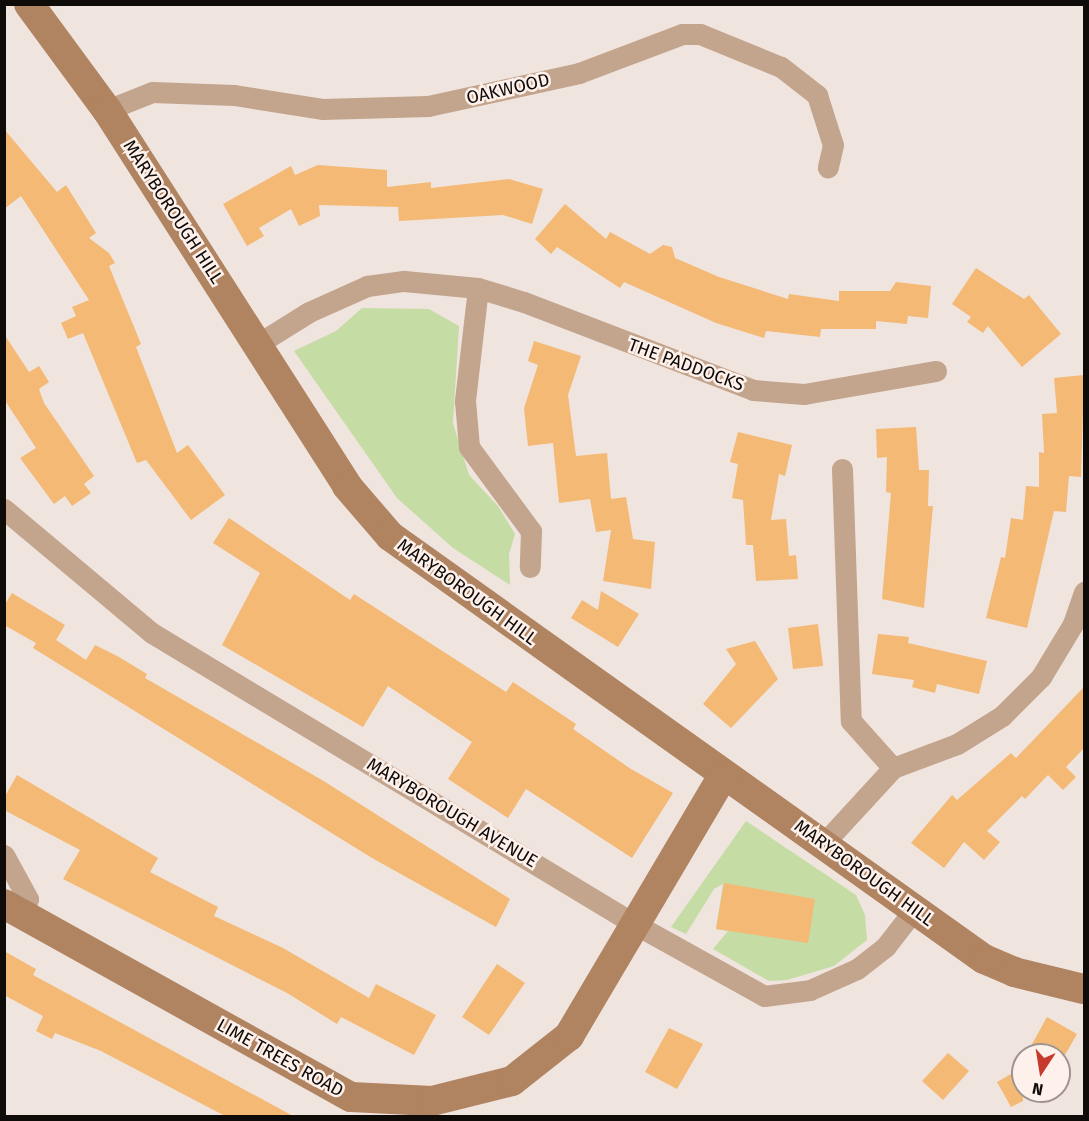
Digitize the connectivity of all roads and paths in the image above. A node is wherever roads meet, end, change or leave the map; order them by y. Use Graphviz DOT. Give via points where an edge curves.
graph roads {
  1 [pos="29,4"];
  2 [pos="106,110"];
  3 [pos="828,167"];
  4 [pos="478,288"];
  5 [pos="256,345"];
  6 [pos="936,371"];
  7 [pos="842,469"];
  8 [pos="4,509"];
  9 [pos="530,567"];
  10 [pos="1084,592"];
  11 [pos="893,768"];
  12 [pos="723,776"];
  13 [pos="824,843"];
  14 [pos="4,855"];
  15 [pos="13,909"];
  16 [pos="914,910"];
  17 [pos="633,923"];
  18 [pos="1084,989"];
  1 -- 2 [label="street, MARYBOROUGH HILL"];
  2 -- 3 [label="street, OAKWOOD" via="152,92 234,95 322,109 428,106 579,73 682,34 700,34 782,67 817,95 833,145"];
  2 -- 5 [label="street, MARYBOROUGH HILL"];
  4 -- 5 [label="street, THE PADDOCKS" via="404,281 367,286 309,312"];
  4 -- 6 [label="street, THE PADDOCKS" via="753,390 804,394"];
  4 -- 9 [label="street" via="465,401 469,447 531,531"];
  5 -- 12 [label="street, MARYBOROUGH HILL" via="347,486 390,536"];
  7 -- 11 [label="street" via="851,721"];
  8 -- 17 [label="street, MARYBOROUGH AVENUE" via="152,633"];
  10 -- 11 [label="street" via="1073,624 1041,677 1002,716 957,744"];
  11 -- 13 [label="street"];
  12 -- 13 [label="street, MARYBOROUGH HILL"];
  12 -- 17 [label="street, LIME TREES ROAD"];
  13 -- 16 [label="street, MARYBOROUGH HILL"];
  14 -- 15 [label="street, LIME TREES ROAD" via="28,899"];
  15 -- 17 [label="street, LIME TREES ROAD" via="351,1097 432,1101 512,1081 569,1036"];
  16 -- 17 [label="street, MARYBOROUGH AVENUE" via="886,946 857,969 810,990 764,996"];
  16 -- 18 [label="street, MARYBOROUGH HILL" via="984,958 1014,972"];
}
